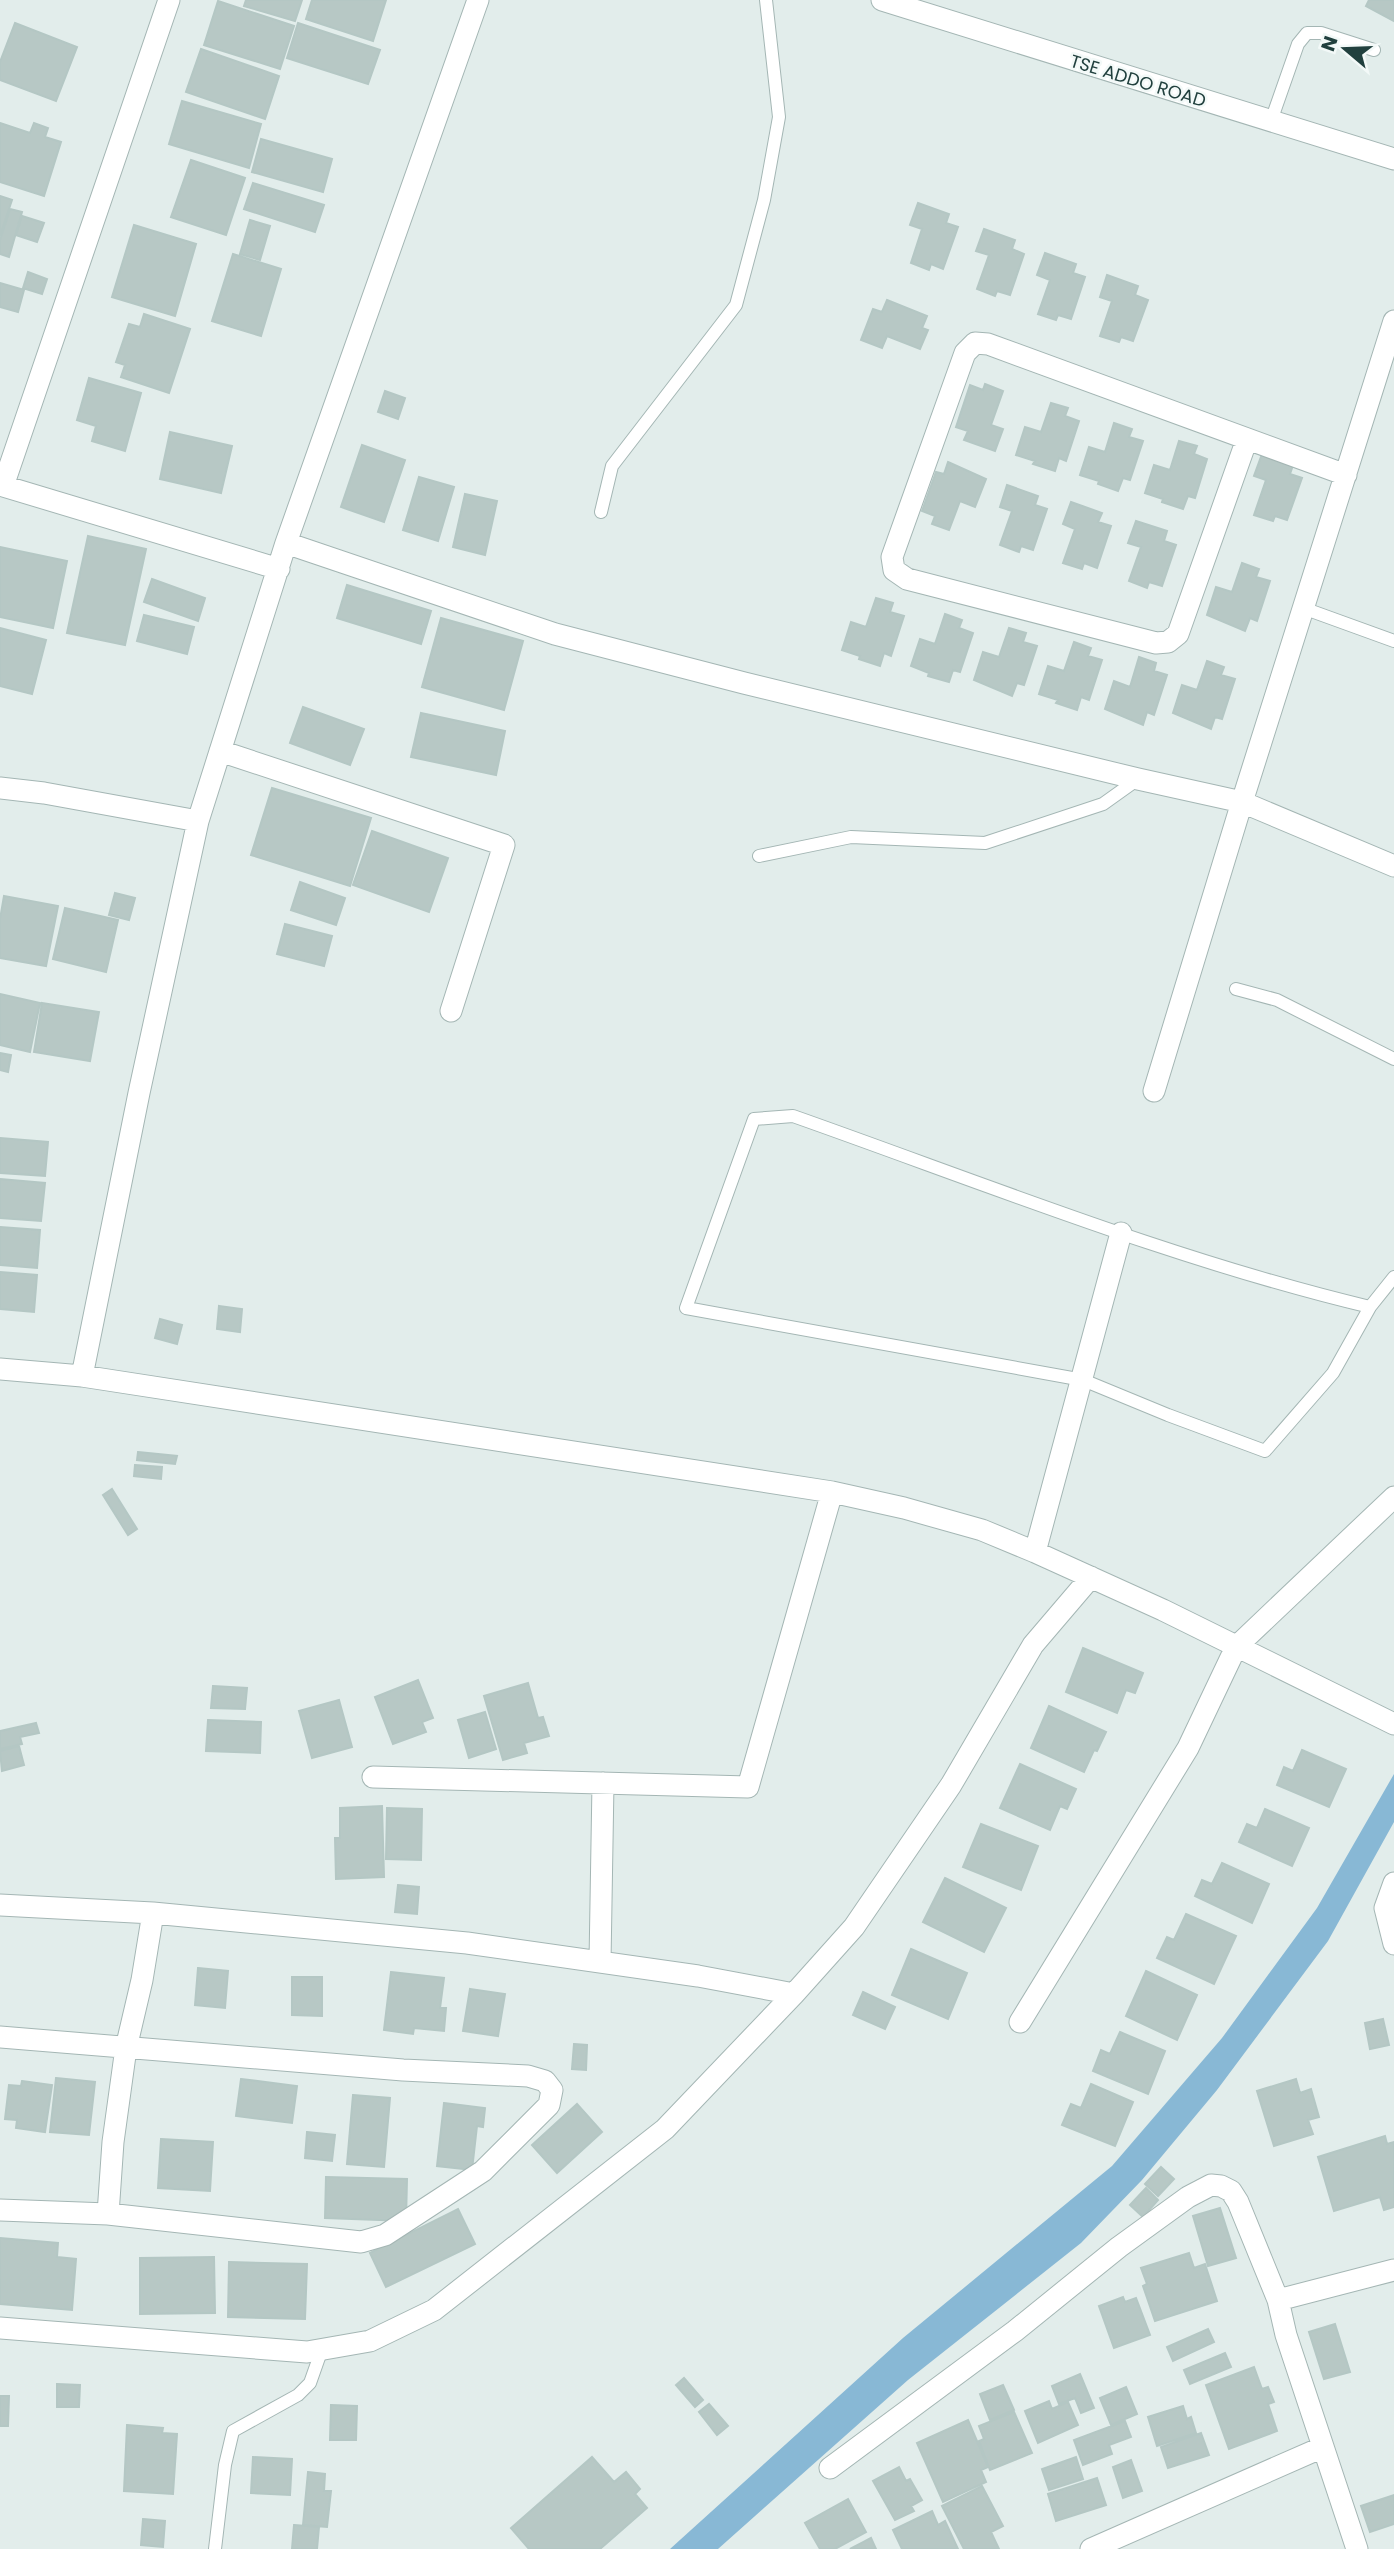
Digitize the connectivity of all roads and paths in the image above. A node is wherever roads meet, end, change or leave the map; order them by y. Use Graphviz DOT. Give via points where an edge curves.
graph roads {
  1 [pos="169,0"];
  2 [pos="478,0"];
  3 [pos="766,0"];
  4 [pos="882,0"];
  5 [pos="1374,50"];
  6 [pos="1271,121"];
  7 [pos="1394,159"];
  8 [pos="1394,321"];
  9 [pos="1247,439"];
  10 [pos="1346,475"];
  11 [pos="1,485"];
  12 [pos="601,512"];
  13 [pos="286,543"];
  14 [pos="279,569"];
  15 [pos="1303,608"];
  16 [pos="1394,641"];
  17 [pos="220,751"];
  18 [pos="1138,779"];
  19 [pos="0,788"];
  20 [pos="1242,802"];
  21 [pos="198,821"];
  22 [pos="759,856"];
  23 [pos="1394,866"];
  24 [pos="1236,989"];
  25 [pos="451,1011"];
  26 [pos="1394,1059"];
  27 [pos="1154,1091"];
  28 [pos="1121,1233"];
  29 [pos="1394,1277"];
  30 [pos="1370,1307"];
  31 [pos="0,1369"];
  32 [pos="82,1377"];
  33 [pos="1083,1380"];
  34 [pos="832,1492"];
  35 [pos="1394,1497"];
  36 [pos="1035,1552"];
  37 [pos="1091,1577"];
  38 [pos="1236,1647"];
  39 [pos="1394,1724"];
  40 [pos="373,1777"];
  41 [pos="603,1783"];
  42 [pos="1394,1883"];
  43 [pos="0,1905"];
  44 [pos="153,1913"];
  45 [pos="1394,1944"];
  46 [pos="600,1962"];
  47 [pos="794,1994"];
  48 [pos="1020,2022"];
  49 [pos="0,2037"];
  50 [pos="126,2048"];
  51 [pos="0,2210"];
  52 [pos="108,2214"];
  53 [pos="1394,2270"];
  54 [pos="1278,2300"];
  55 [pos="0,2328"];
  56 [pos="322,2349"];
  57 [pos="1323,2447"];
  58 [pos="830,2468"];
  59 [pos="215,2549"];
  60 [pos="1091,2549"];
  61 [pos="1357,2549"];
  1 -- 11 [label="street"];
  2 -- 13 [label="street"];
  3 -- 12 [label="lane" via="779,117 764,200 736,305 612,466"];
  4 -- 6 [label="street, TSE ADDO ROAD"];
  5 -- 6 [label="lane" via="1307,33 1298,44"];
  6 -- 7 [label="street, TSE ADDO ROAD"];
  8 -- 10 [label="street"];
  9 -- 9 [label="street" via="975,343 960,366 892,557 894,570 907,579 1156,643 1168,642 1178,634"];
  9 -- 10 [label="street"];
  10 -- 15 [label="street"];
  11 -- 14 [label="street"];
  13 -- 14 [label="street"];
  13 -- 18 [label="street" via="555,634"];
  14 -- 17 [label="street"];
  15 -- 16 [label="lane"];
  15 -- 20 [label="street"];
  17 -- 21 [label="street"];
  17 -- 25 [label="street" via="504,845"];
  18 -- 20 [label="street"];
  18 -- 22 [label="lane" via="1103,804 985,843 851,837"];
  19 -- 21 [label="street"];
  20 -- 23 [label="street"];
  20 -- 27 [label="street"];
  21 -- 32 [label="street"];
  24 -- 26 [label="lane" via="1276,999"];
  28 -- 30 [label="lane" via="1291,1289"];
  28 -- 33 [label="street"];
  28 -- 33 [label="lane" via="793,1116 754,1119 686,1308"];
  29 -- 30 [label="lane"];
  30 -- 33 [label="lane" via="1333,1373 1265,1451"];
  31 -- 32 [label="street"];
  32 -- 34 [label="street"];
  33 -- 36 [label="street"];
  34 -- 36 [label="street" via="982,1530"];
  34 -- 41 [label="street" via="748,1787"];
  35 -- 38 [label="street"];
  36 -- 37 [label="street"];
  37 -- 38 [label="street"];
  37 -- 47 [label="street" via="1033,1645 951,1785 854,1927"];
  38 -- 39 [label="street"];
  38 -- 48 [label="street" via="1188,1748"];
  40 -- 41 [label="street"];
  41 -- 46 [label="street"];
  42 -- 45 [label="street" via="1384,1908"];
  43 -- 44 [label="street"];
  44 -- 46 [label="street" via="467,1943"];
  44 -- 50 [label="street"];
  46 -- 47 [label="street"];
  47 -- 56 [label="street" via="665,2129 434,2310 370,2341"];
  49 -- 50 [label="street"];
  50 -- 52 [label="street"];
  50 -- 52 [label="street" via="528,2076 545,2081 552,2090 549,2105 483,2171 385,2235 361,2242"];
  51 -- 52 [label="street"];
  53 -- 54 [label="street"];
  54 -- 57 [label="street"];
  54 -- 58 [label="street" via="1238,2202 1231,2191 1211,2185 1119,2247 1015,2331"];
  55 -- 56 [label="street" via="294,2351"];
  56 -- 59 [label="lane" via="310,2382 298,2395 233,2431"];
  57 -- 60 [label="street"];
  57 -- 61 [label="street"];
}
